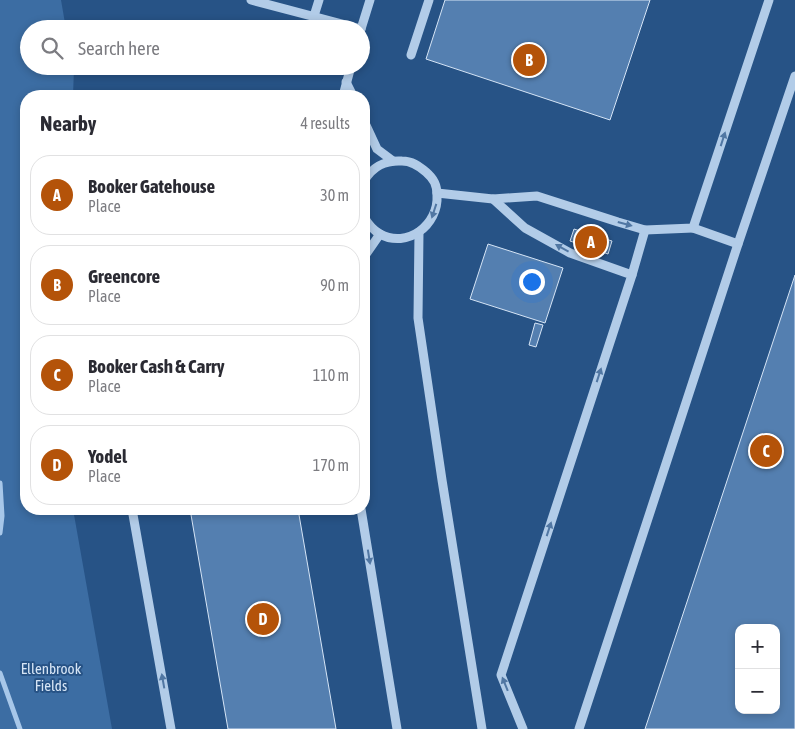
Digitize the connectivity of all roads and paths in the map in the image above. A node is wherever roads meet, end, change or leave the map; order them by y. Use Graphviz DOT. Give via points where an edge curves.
graph roads {
  1 [pos="251,0"];
  2 [pos="319,0"];
  3 [pos="370,0"];
  4 [pos="430,0"];
  5 [pos="769,0"];
  6 [pos="314,16"];
  7 [pos="328,20"];
  8 [pos="364,20"];
  9 [pos="411,55"];
  10 [pos="348,75"];
  11 [pos="795,76"];
  12 [pos="346,82"];
  13 [pos="344,90"];
  14 [pos="350,90"];
  15 [pos="370,134"];
  16 [pos="393,160"];
  17 [pos="370,173"];
  18 [pos="437,193"];
  19 [pos="493,199"];
  20 [pos="370,227"];
  21 [pos="693,228"];
  22 [pos="646,230"];
  23 [pos="419,232"];
  24 [pos="380,234"];
  25 [pos="738,244"];
  26 [pos="370,248"];
  27 [pos="632,275"];
  28 [pos="133,515"];
  29 [pos="363,515"];
  30 [pos="171,729"];
  31 [pos="397,729"];
  32 [pos="482,729"];
  33 [pos="523,729"];
  34 [pos="579,729"];
  1 -- 6 [label="street"];
  2 -- 6 [label="street"];
  3 -- 8 [label="street"];
  4 -- 9 [label="street"];
  21 -- 5 [label="street, one-way"];
  6 -- 7 [label="street"];
  10 -- 12 [label="street"];
  11 -- 25 [label="street"];
  12 -- 13 [label="street"];
  12 -- 14 [label="street"];
  15 -- 16 [label="street" via="377,149"];
  16 -- 17 [label="street" via="377,166"];
  16 -- 18 [label="street" via="419,166 437,185"];
  18 -- 19 [label="street"];
  18 -- 23 [label="street, one-way" via="435,214"];
  19 -- 22 [label="street, one-way" via="537,196"];
  27 -- 19 [label="street, one-way" via="570,253 525,228"];
  20 -- 24 [label="street"];
  21 -- 22 [label="street"];
  21 -- 25 [label="street"];
  22 -- 27 [label="street"];
  23 -- 24 [label="street" via="407,238"];
  23 -- 32 [label="street" via="418,318"];
  24 -- 26 [label="street"];
  25 -- 34 [label="street"];
  33 -- 27 [label="street, one-way" via="501,674"];
  30 -- 28 [label="street, one-way"];
  29 -- 31 [label="street, one-way"];
}
